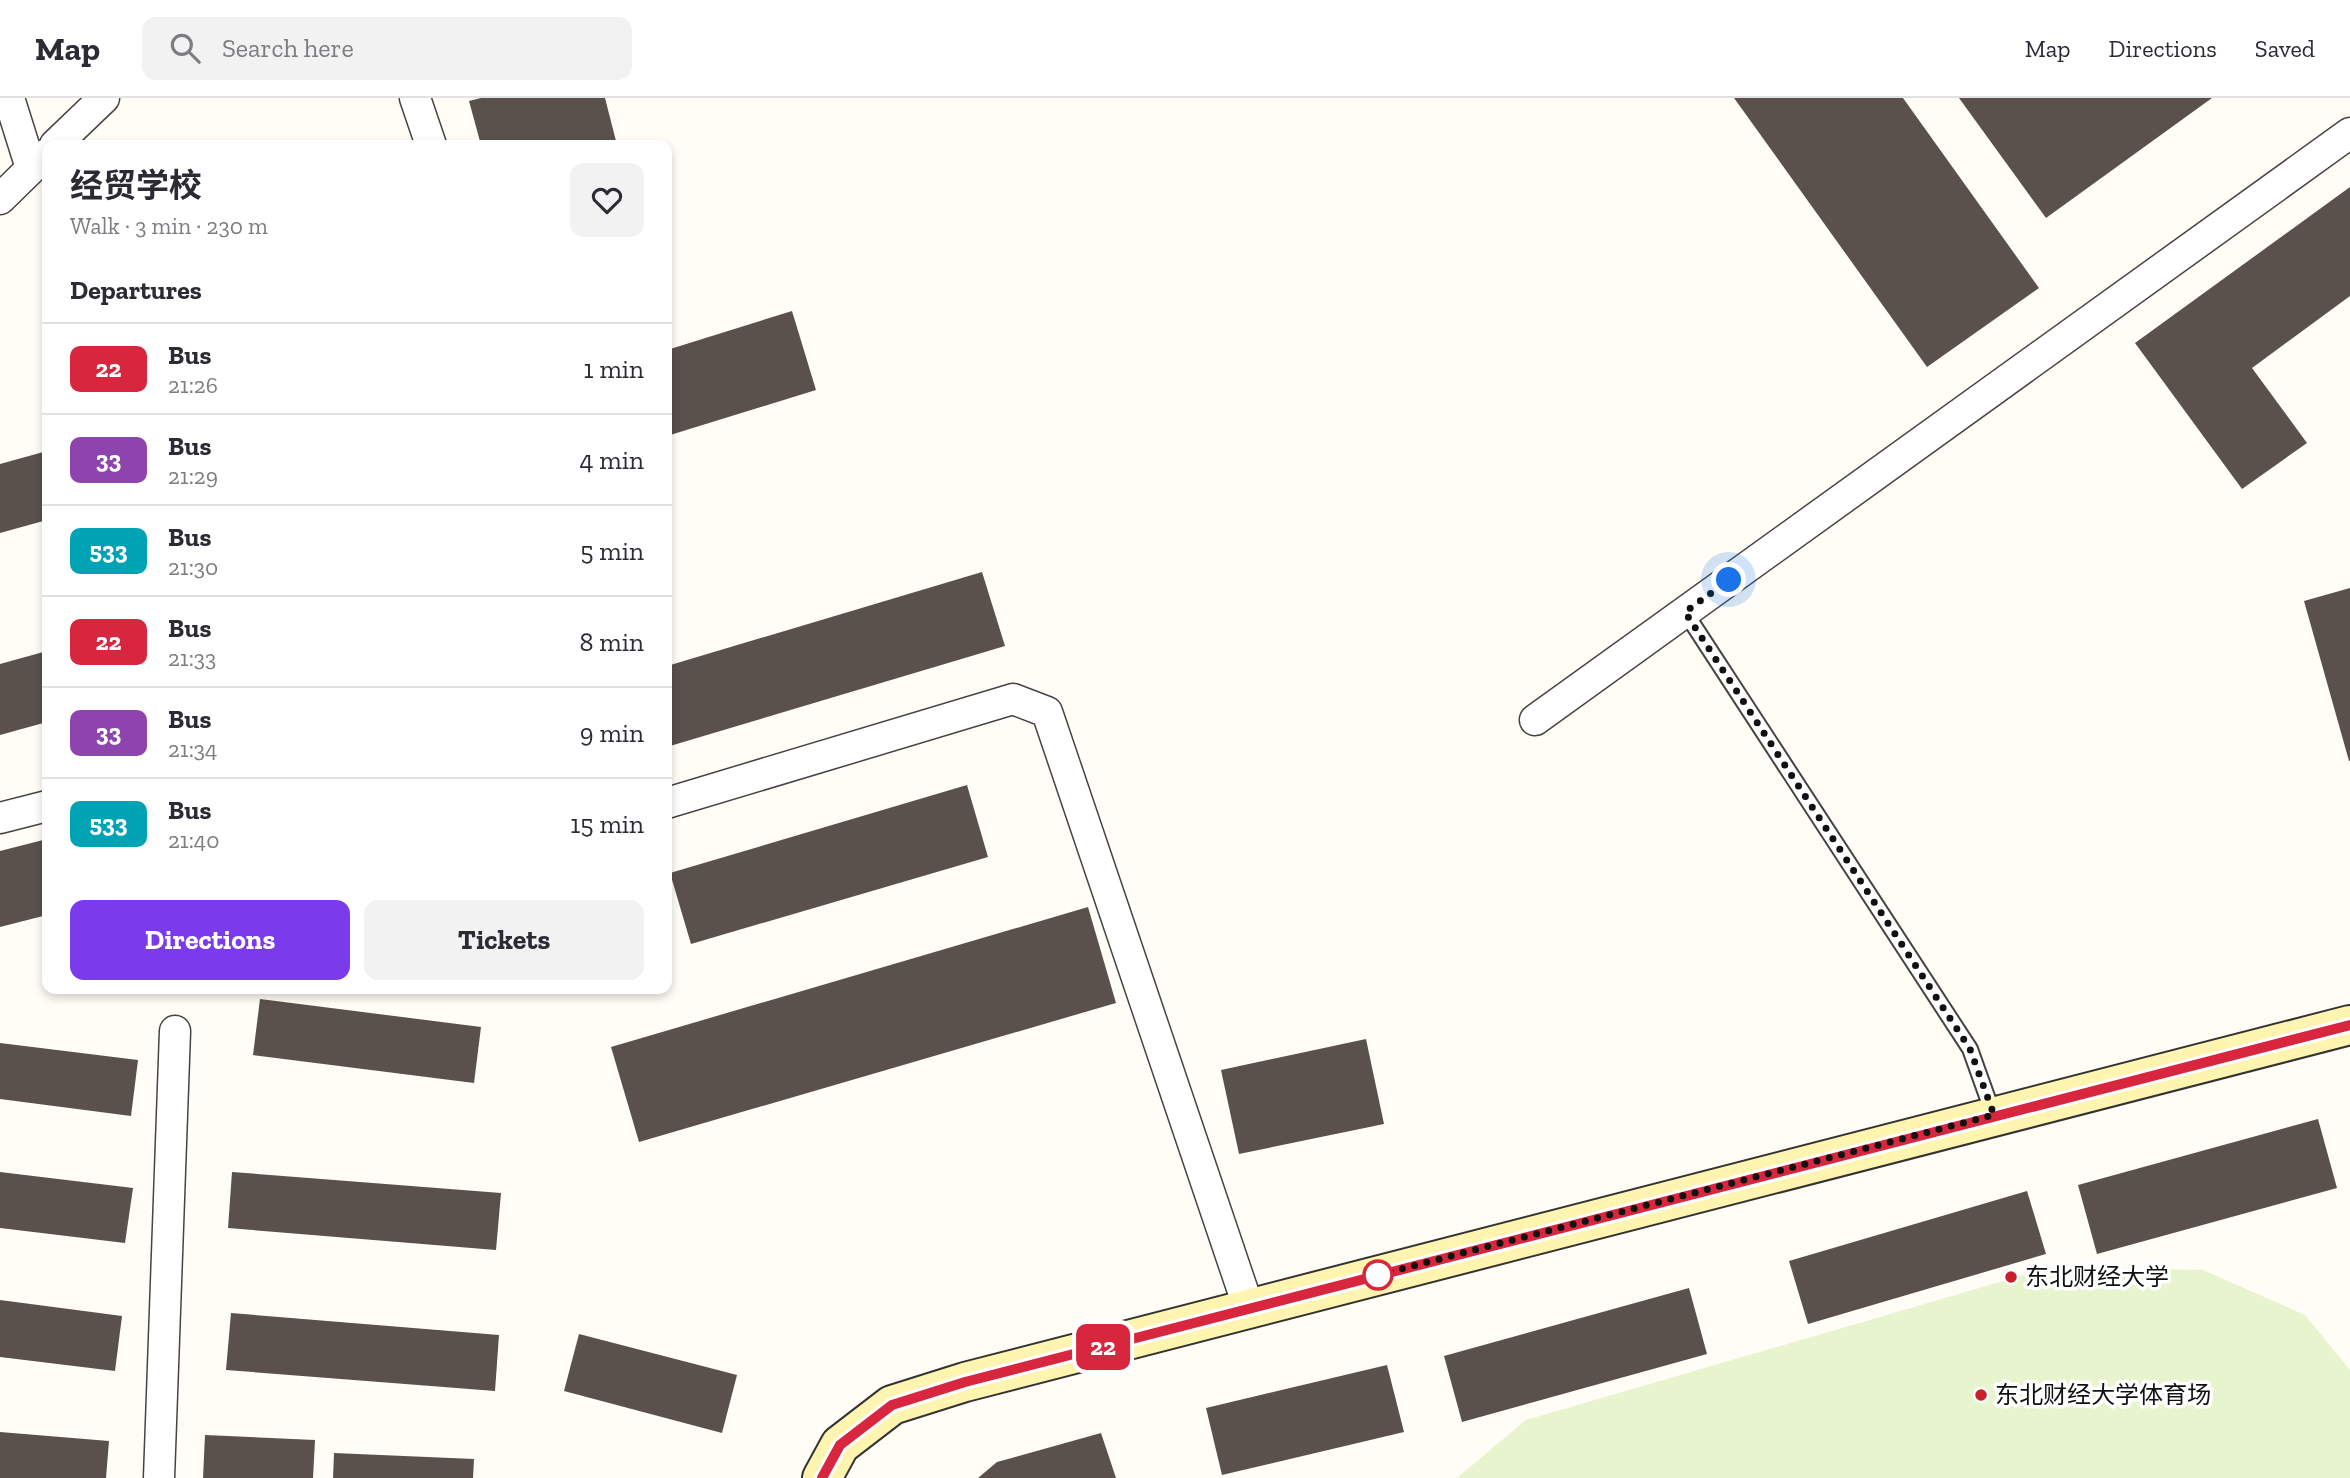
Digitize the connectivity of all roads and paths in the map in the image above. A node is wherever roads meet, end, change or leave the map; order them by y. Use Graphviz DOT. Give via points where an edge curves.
graph roads {
  1 [pos="9,98"];
  2 [pos="104,98"];
  3 [pos="415,98"];
  4 [pos="2350,133"];
  5 [pos="60,140"];
  6 [pos="429,140"];
  7 [pos="39,161"];
  8 [pos="0,198"];
  9 [pos="1685,612"];
  10 [pos="1535,720"];
  11 [pos="672,801"];
  12 [pos="42,807"];
  13 [pos="0,818"];
  14 [pos="2350,1025"];
  15 [pos="174,1031"];
  16 [pos="1994,1115"];
  17 [pos="1249,1309"];
  18 [pos="159,1478"];
  19 [pos="822,1478"];
  1 -- 7 [label="street"];
  2 -- 5 [label="street"];
  3 -- 6 [label="street"];
  4 -- 9 [label="street"];
  7 -- 8 [label="street"];
  9 -- 10 [label="street"];
  9 -- 16 [label="lane" via="1970,1049"];
  11 -- 17 [label="street" via="1013,699 1047,712"];
  12 -- 13 [label="street"];
  14 -- 16 [label="street"];
  15 -- 18 [label="street"];
  16 -- 17 [label="street"];
  17 -- 19 [label="street" via="892,1405 840,1445"];
}
